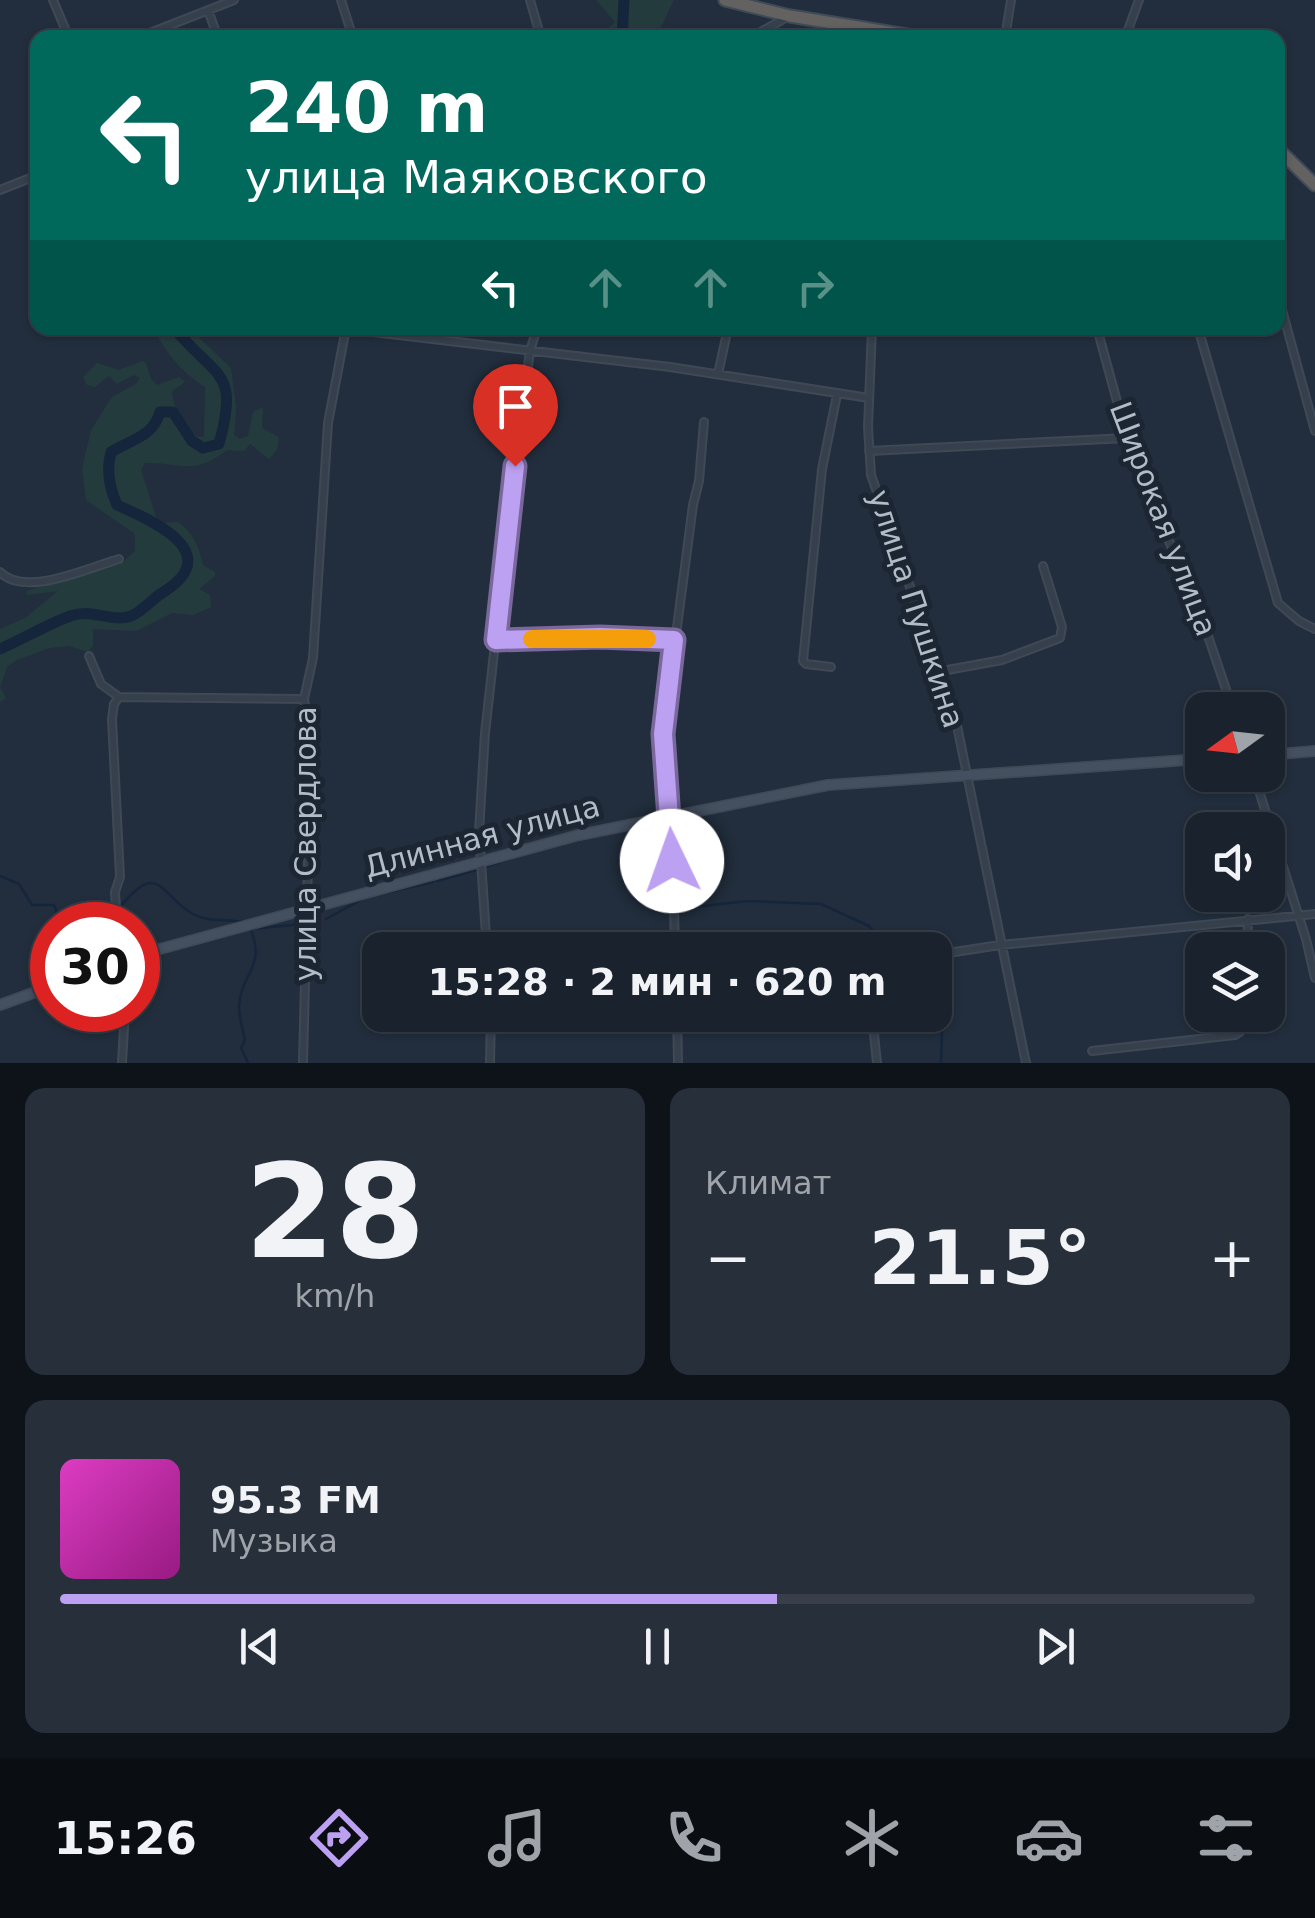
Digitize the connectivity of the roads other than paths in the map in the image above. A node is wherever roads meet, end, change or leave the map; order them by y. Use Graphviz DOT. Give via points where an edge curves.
graph roads {
  1 [pos="53,0"];
  2 [pos="234,0"];
  3 [pos="341,0"];
  4 [pos="530,0"];
  5 [pos="725,0"];
  6 [pos="1011,0"];
  7 [pos="1139,0"];
  8 [pos="208,10"];
  9 [pos="790,16"];
  10 [pos="66,30"];
  11 [pos="157,30"];
  12 [pos="215,30"];
  13 [pos="350,30"];
  14 [pos="539,30"];
  15 [pos="765,30"];
  16 [pos="874,30"];
  17 [pos="1006,30"];
  18 [pos="1128,30"];
  19 [pos="1285,156"];
  20 [pos="30,178"];
  21 [pos="1315,185"];
  22 [pos="0,190"];
  23 [pos="1285,322"];
  24 [pos="342,335"];
  25 [pos="402,335"];
  26 [pos="535,335"];
  27 [pos="726,335"];
  28 [pos="872,335"];
  29 [pos="1098,335"];
  30 [pos="1200,335"];
  31 [pos="530,350"];
  32 [pos="718,374"];
  33 [pos="837,395"];
  34 [pos="870,398"];
  35 [pos="704,422"];
  36 [pos="1315,431"];
  37 [pos="1127,438"];
  38 [pos="869,451"];
  39 [pos="119,559"];
  40 [pos="1042,566"];
  41 [pos="0,572"];
  42 [pos="1315,629"];
  43 [pos="496,640"];
  44 [pos="674,640"];
  45 [pos="88,656"];
  46 [pos="830,667"];
  47 [pos="942,672"];
  48 [pos="1226,692"];
  49 [pos="119,697"];
  50 [pos="304,699"];
  51 [pos="1315,751"];
  52 [pos="1285,754"];
  53 [pos="1185,760"];
  54 [pos="966,774"];
  55 [pos="1259,792"];
  56 [pos="671,816"];
  57 [pos="483,863"];
  58 [pos="115,902"];
  59 [pos="306,910"];
  60 [pos="1315,914"];
  61 [pos="1298,915"];
  62 [pos="1248,919"];
  63 [pos="486,932"];
  64 [pos="674,932"];
  65 [pos="1248,932"];
  66 [pos="1000,945"];
  67 [pos="160,949"];
  68 [pos="952,952"];
  69 [pos="1315,978"];
  70 [pos="30,994"];
  71 [pos="0,1005"];
  72 [pos="124,1032"];
  73 [pos="492,1032"];
  74 [pos="677,1032"];
  75 [pos="874,1032"];
  76 [pos="1240,1032"];
  77 [pos="1092,1051"];
  78 [pos="122,1063"];
  79 [pos="303,1063"];
  80 [pos="490,1063"];
  81 [pos="678,1063"];
  82 [pos="877,1063"];
  83 [pos="1026,1063"];
  1 -- 10 [label="street"];
  2 -- 8 [label="street"];
  3 -- 13 [label="street"];
  4 -- 14 [label="street"];
  5 -- 9 [label="highway"];
  6 -- 17 [label="street"];
  7 -- 18 [label="street"];
  8 -- 11 [label="street"];
  8 -- 12 [label="street"];
  9 -- 15 [label="street"];
  9 -- 16 [label="highway"];
  19 -- 21 [label="highway"];
  20 -- 22 [label="street"];
  23 -- 36 [label="street"];
  24 -- 50 [label="street, улица Свердлова"];
  25 -- 31 [label="street"];
  26 -- 31 [label="street"];
  27 -- 32 [label="street"];
  28 -- 34 [label="street, улица Пушкина"];
  29 -- 37 [label="street, Широкая улица"];
  30 -- 42 [label="street" via="1278,603"];
  31 -- 32 [label="street"];
  31 -- 43 [label="street"];
  32 -- 33 [label="street"];
  33 -- 34 [label="street"];
  33 -- 46 [label="street" via="822,469 802,661"];
  34 -- 38 [label="street, улица Пушкина"];
  35 -- 44 [label="street"];
  37 -- 38 [label="street"];
  37 -- 48 [label="street, Широкая улица"];
  38 -- 47 [label="street, улица Пушкина" via="877,498"];
  39 -- 41 [label="street" via="30,585 8,581"];
  40 -- 47 [label="street" via="1060,638 1002,660"];
  43 -- 44 [label="street"];
  43 -- 57 [label="street" via="481,788"];
  44 -- 56 [label="street" via="663,734"];
  45 -- 49 [label="street" via="101,684"];
  47 -- 54 [label="street, улица Пушкина"];
  49 -- 50 [label="street"];
  49 -- 58 [label="street" via="112,720 120,876"];
  50 -- 59 [label="street, улица Свердлова" via="311,744"];
  51 -- 52 [label="main road"];
  53 -- 54 [label="main road, Длинная улица"];
  54 -- 56 [label="main road, Длинная улица" via="828,785"];
  54 -- 66 [label="street, улица Пушкина"];
  55 -- 61 [label="street"];
  56 -- 57 [label="main road, Длинная улица"];
  56 -- 64 [label="street"];
  57 -- 59 [label="main road, Длинная улица"];
  57 -- 63 [label="street"];
  59 -- 67 [label="main road, Длинная улица"];
  59 -- 79 [label="street, улица Свердлова"];
  60 -- 61 [label="street"];
  61 -- 62 [label="street"];
  61 -- 69 [label="street"];
  62 -- 65 [label="street"];
  62 -- 66 [label="street"];
  66 -- 68 [label="street"];
  66 -- 83 [label="street, улица Пушкина"];
  70 -- 71 [label="main road"];
  72 -- 78 [label="street"];
  73 -- 80 [label="street"];
  74 -- 81 [label="street"];
  75 -- 82 [label="street"];
  76 -- 77 [label="street"];
}
